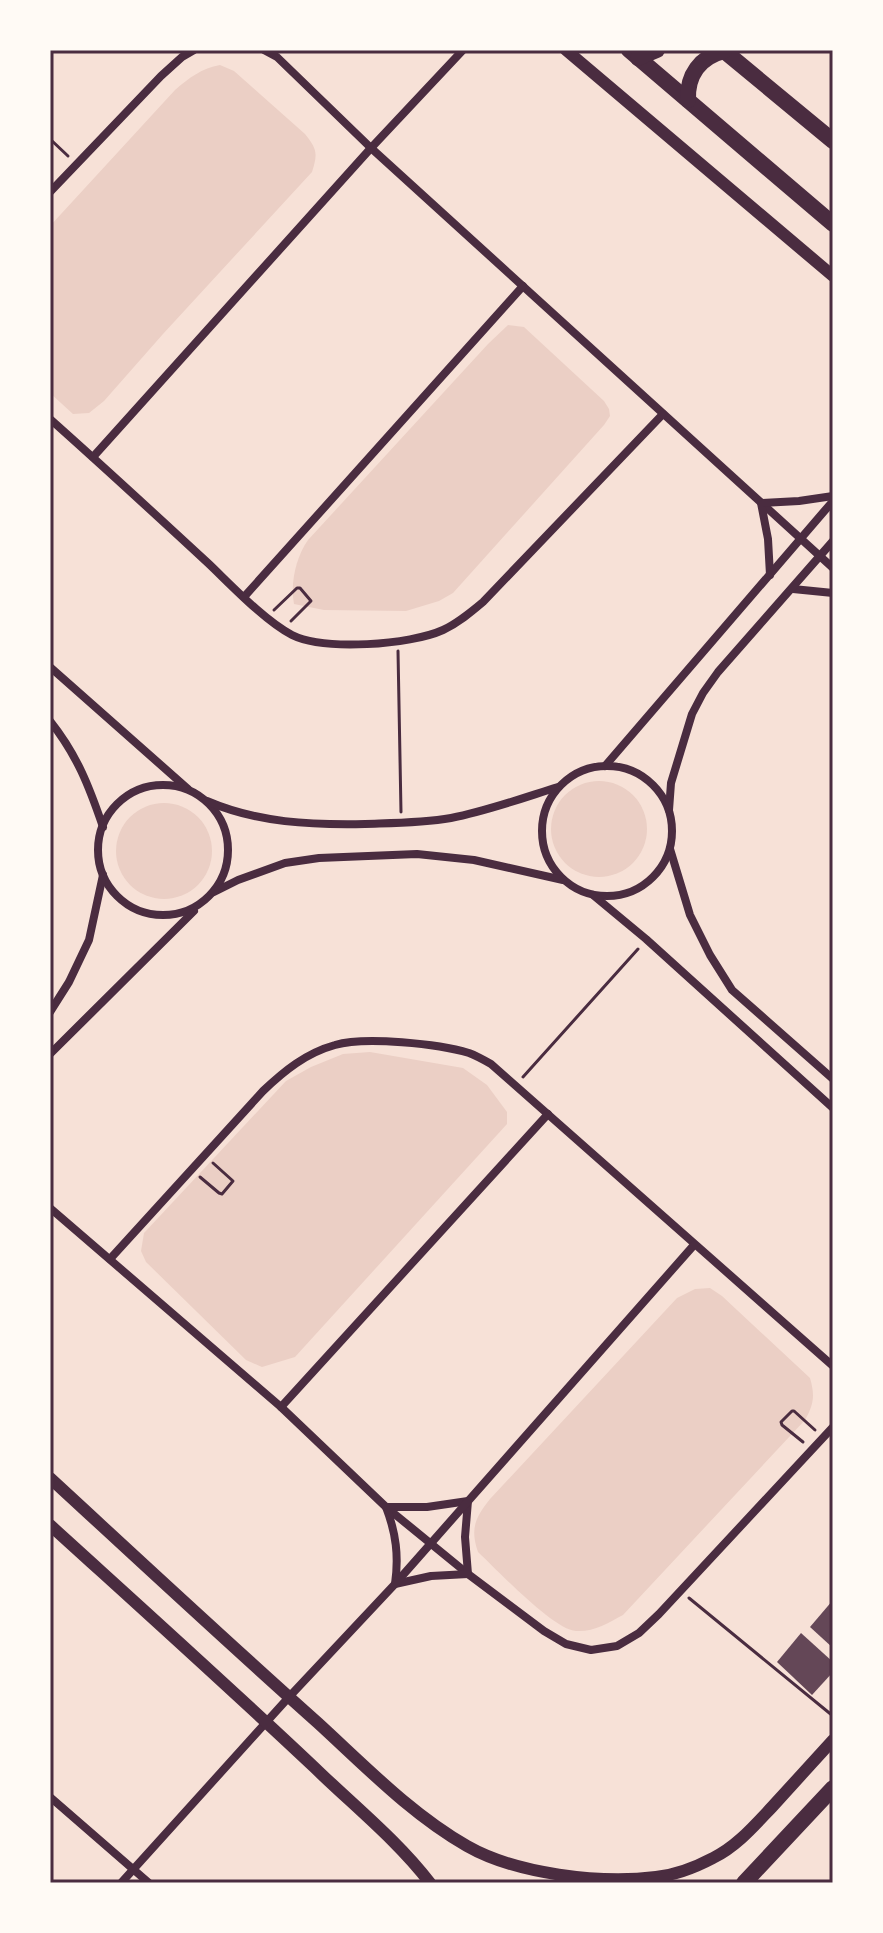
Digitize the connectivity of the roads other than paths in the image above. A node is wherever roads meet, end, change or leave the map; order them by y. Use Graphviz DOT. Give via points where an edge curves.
graph roads {
  1 [pos="194,50"];
  2 [pos="264,50"];
  3 [pos="463,50"];
  4 [pos="566,50"];
  5 [pos="657,50"];
  6 [pos="723,51"];
  7 [pos="634,54"];
  8 [pos="688,100"];
  9 [pos="833,141"];
  10 [pos="371,148"];
  11 [pos="50,192"];
  12 [pos="833,224"];
  13 [pos="833,276"];
  14 [pos="523,286"];
  15 [pos="663,414"];
  16 [pos="50,419"];
  17 [pos="93,457"];
  18 [pos="833,498"];
  19 [pos="761,503"];
  20 [pos="802,538"];
  21 [pos="833,541"];
  22 [pos="820,556"];
  23 [pos="833,568"];
  24 [pos="770,576"];
  25 [pos="793,589"];
  26 [pos="833,593"];
  27 [pos="244,597"];
  28 [pos="50,667"];
  29 [pos="50,721"];
  30 [pos="605,766"];
  31 [pos="559,787"];
  32 [pos="192,792"];
  33 [pos="204,800"];
  34 [pos="669,811"];
  35 [pos="103,827"];
  36 [pos="670,849"];
  37 [pos="103,875"];
  38 [pos="565,880"];
  39 [pos="213,892"];
  40 [pos="593,894"];
  41 [pos="201,903"];
  42 [pos="50,1012"];
  43 [pos="50,1054"];
  44 [pos="833,1079"];
  45 [pos="833,1108"];
  46 [pos="548,1114"];
  47 [pos="50,1208"];
  48 [pos="694,1245"];
  49 [pos="110,1259"];
  50 [pos="833,1366"];
  51 [pos="281,1407"];
  52 [pos="833,1427"];
  53 [pos="50,1478"];
  54 [pos="468,1501"];
  55 [pos="386,1507"];
  56 [pos="50,1525"];
  57 [pos="430,1543"];
  58 [pos="468,1574"];
  59 [pos="395,1584"];
  60 [pos="289,1697"];
  61 [pos="266,1722"];
  62 [pos="833,1740"];
  63 [pos="833,1788"];
  64 [pos="50,1797"];
  65 [pos="134,1868"];
  66 [pos="589,1880"];
  67 [pos="121,1883"];
  68 [pos="149,1883"];
  69 [pos="430,1883"];
  70 [pos="744,1883"];
  1 -- 11 [label="street" via="161,76"];
  2 -- 10 [label="street"];
  3 -- 10 [label="street"];
  4 -- 13 [label="street"];
  5 -- 7 [label="main road"];
  6 -- 8 [label="main road" via="697,67"];
  6 -- 9 [label="main road"];
  7 -- 8 [label="main road"];
  8 -- 12 [label="main road"];
  10 -- 14 [label="street"];
  10 -- 17 [label="street"];
  14 -- 15 [label="street"];
  14 -- 27 [label="street"];
  15 -- 19 [label="street"];
  15 -- 27 [label="street" via="483,602 441,631 398,641 316,642 282,629"];
  16 -- 17 [label="street"];
  17 -- 27 [label="street"];
  18 -- 19 [label="street"];
  18 -- 20 [label="street"];
  19 -- 20 [label="street"];
  19 -- 24 [label="street"];
  20 -- 22 [label="street"];
  20 -- 24 [label="street"];
  21 -- 22 [label="street"];
  22 -- 23 [label="street"];
  22 -- 25 [label="street"];
  24 -- 30 [label="street"];
  25 -- 26 [label="street"];
  25 -- 34 [label="street" via="703,693 671,783"];
  28 -- 32 [label="street"];
  29 -- 35 [label="street" via="82,769"];
  30 -- 31 [label="street" via="573,775"];
  30 -- 34 [label="street" via="622,767 644,778"];
  31 -- 33 [label="street" via="420,823 291,823"];
  31 -- 38 [label="street" via="542,824 551,864"];
  32 -- 33 [label="street"];
  32 -- 35 [label="street" via="148,787 120,802"];
  33 -- 39 [label="street" via="216,812 228,844 222,878"];
  34 -- 36 [label="street"];
  35 -- 37 [label="street"];
  36 -- 40 [label="street" via="653,877 640,887 609,896"];
  36 -- 44 [label="street" via="690,915 732,990"];
  37 -- 41 [label="street" via="124,902 155,915 172,915"];
  37 -- 42 [label="street" via="89,940"];
  38 -- 39 [label="street" via="417,854 285,863"];
  38 -- 40 [label="street"];
  39 -- 41 [label="street"];
  40 -- 45 [label="street"];
  41 -- 43 [label="street"];
  46 -- 48 [label="street"];
  46 -- 49 [label="street" via="473,1054 382,1041 337,1044 288,1068 263,1091"];
  46 -- 51 [label="street"];
  47 -- 49 [label="street"];
  48 -- 50 [label="street"];
  48 -- 54 [label="street"];
  49 -- 51 [label="street"];
  51 -- 55 [label="street"];
  52 -- 58 [label="street" via="659,1614 617,1646 591,1650 566,1644"];
  53 -- 60 [label="street"];
  54 -- 55 [label="street"];
  54 -- 57 [label="street"];
  54 -- 58 [label="street"];
  55 -- 57 [label="street"];
  55 -- 59 [label="street" via="397,1545"];
  56 -- 61 [label="street"];
  57 -- 58 [label="street"];
  57 -- 59 [label="street"];
  58 -- 59 [label="street"];
  59 -- 60 [label="street"];
  60 -- 61 [label="street"];
  60 -- 66 [label="street" via="418,1813 468,1847 505,1862"];
  61 -- 65 [label="street"];
  61 -- 69 [label="street"];
  62 -- 66 [label="street" via="741,1840 715,1858 658,1877"];
  63 -- 70 [label="main road"];
  64 -- 65 [label="street"];
  65 -- 67 [label="street"];
  65 -- 68 [label="street"];
}
